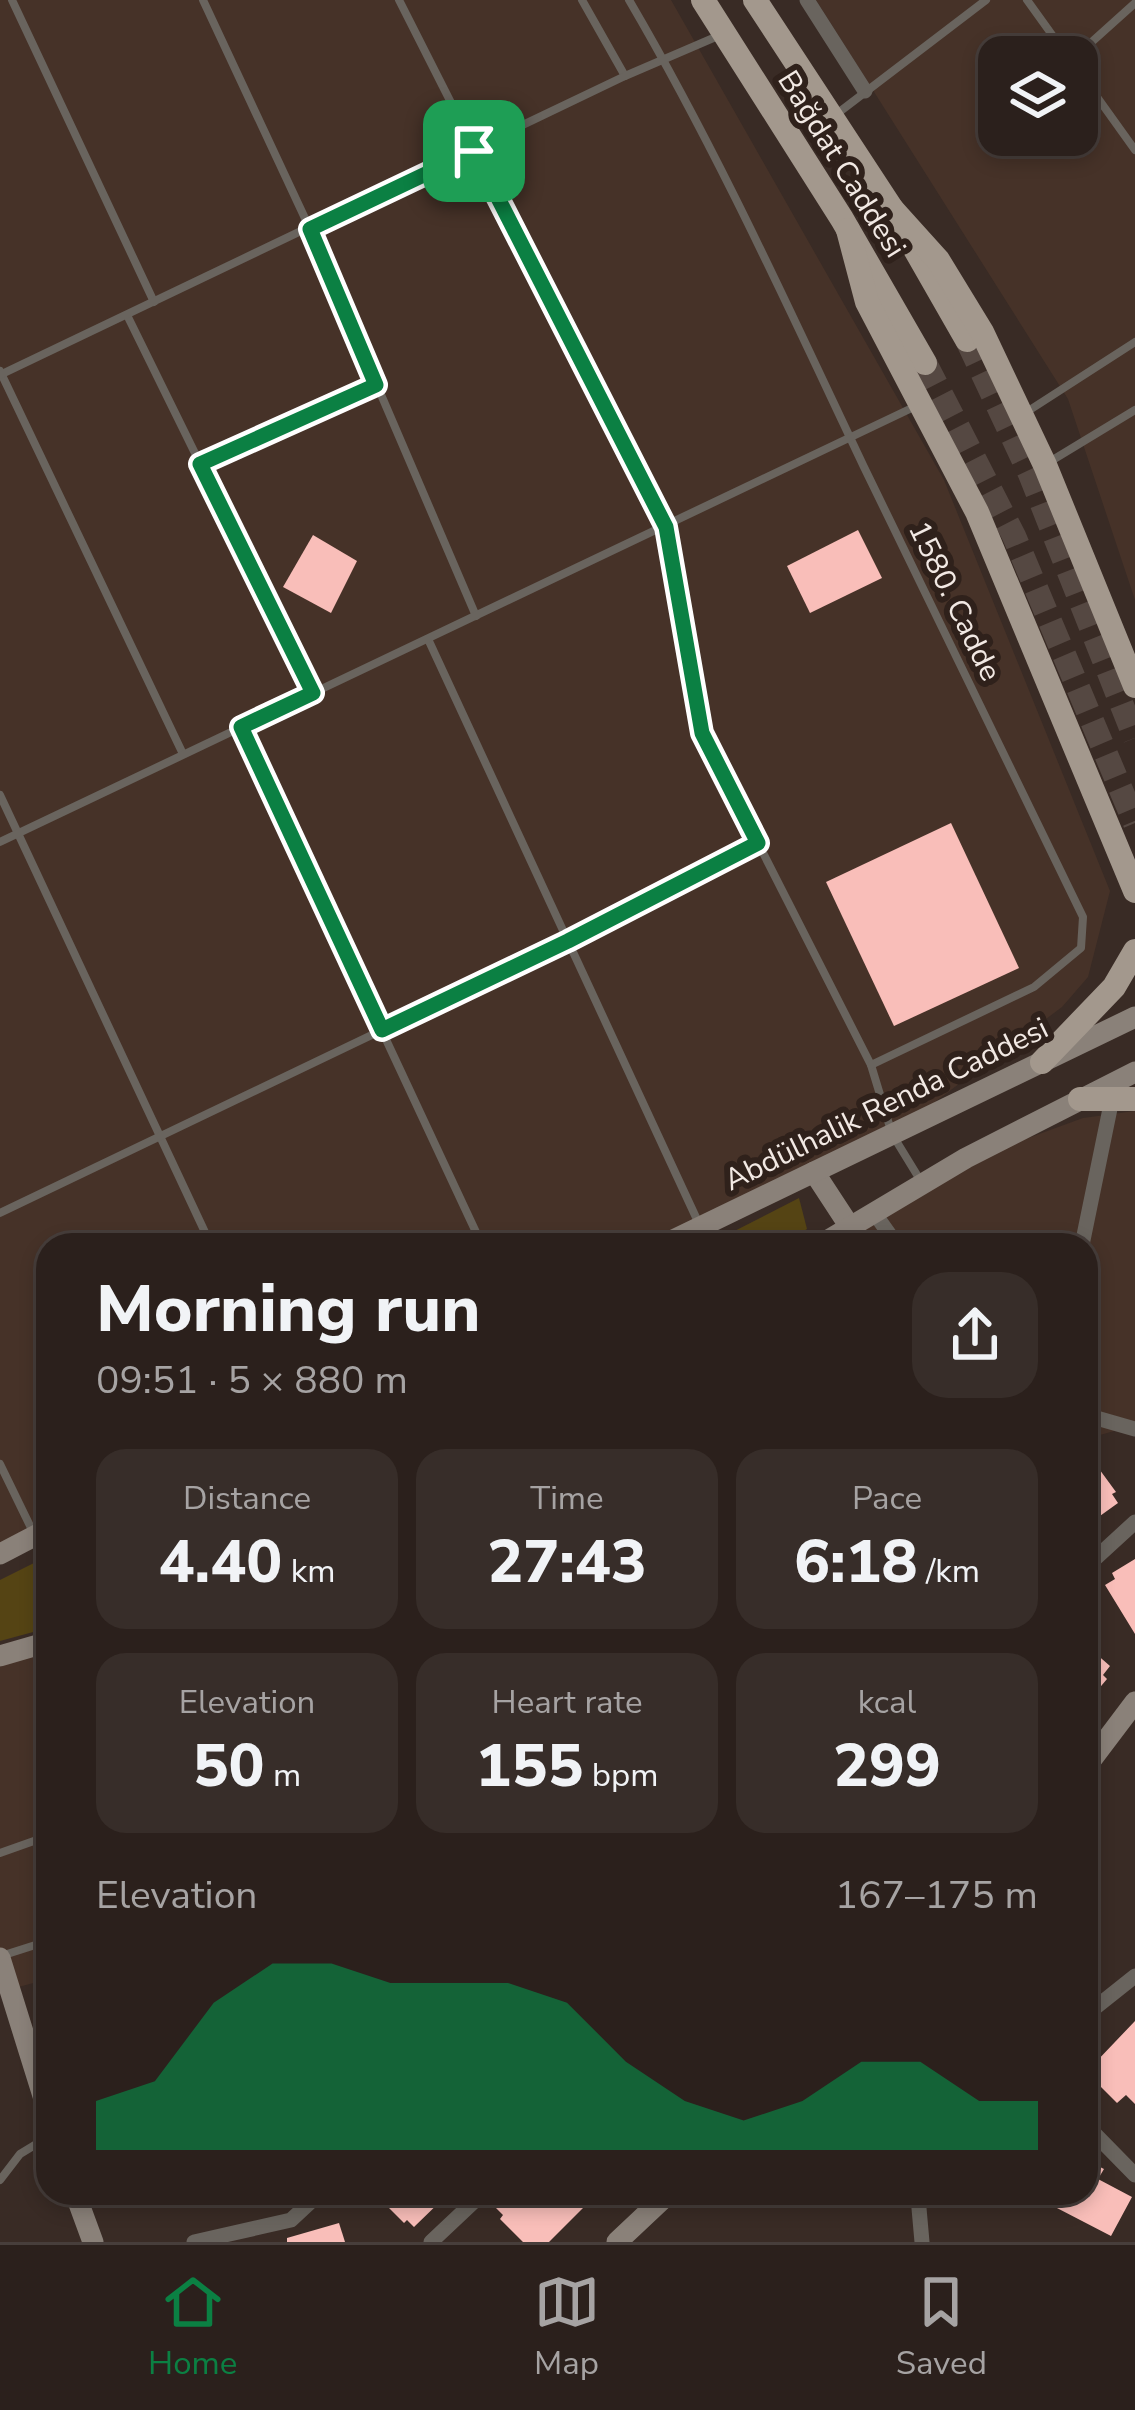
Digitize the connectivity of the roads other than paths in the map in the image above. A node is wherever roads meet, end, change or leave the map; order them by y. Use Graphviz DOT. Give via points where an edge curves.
graph roads {
  1 [pos="12,0"];
  2 [pos="203,0"];
  3 [pos="399,0"];
  4 [pos="582,0"];
  5 [pos="629,0"];
  6 [pos="703,0"];
  7 [pos="755,0"];
  8 [pos="772,0"];
  9 [pos="807,0"];
  10 [pos="986,0"];
  11 [pos="1027,0"];
  12 [pos="1135,3"];
  13 [pos="724,33"];
  14 [pos="1055,36"];
  15 [pos="1096,36"];
  16 [pos="664,59"];
  17 [pos="625,76"];
  18 [pos="865,91"];
  19 [pos="1098,98"];
  20 [pos="833,116"];
  21 [pos="1135,150"];
  22 [pos="474,151"];
  23 [pos="892,209"];
  24 [pos="310,229"];
  25 [pos="848,230"];
  26 [pos="154,302"];
  27 [pos="128,315"];
  28 [pos="967,340"];
  29 [pos="1135,342"];
  30 [pos="926,363"];
  31 [pos="1,374"];
  32 [pos="376,385"];
  33 [pos="920,404"];
  34 [pos="1135,410"];
  35 [pos="1021,415"];
  36 [pos="851,439"];
  37 [pos="200,464"];
  38 [pos="1045,465"];
  39 [pos="666,527"];
  40 [pos="476,616"];
  41 [pos="428,639"];
  42 [pos="1135,686"];
  43 [pos="313,693"];
  44 [pos="241,727"];
  45 [pos="183,754"];
  46 [pos="0,795"];
  47 [pos="18,834"];
  48 [pos="0,842"];
  49 [pos="758,843"];
  50 [pos="1135,891"];
  51 [pos="568,941"];
  52 [pos="1135,951"];
  53 [pos="1135,1017"];
  54 [pos="382,1030"];
  55 [pos="1042,1062"];
  56 [pos="871,1065"];
  57 [pos="1135,1072"];
  58 [pos="1123,1099"];
  59 [pos="1080,1100"];
  60 [pos="160,1134"];
  61 [pos="892,1134"];
  62 [pos="814,1172"];
  63 [pos="922,1184"];
  64 [pos="0,1214"];
  65 [pos="875,1214"];
  66 [pos="700,1227"];
  67 [pos="850,1228"];
  68 [pos="205,1233"];
  69 [pos="476,1233"];
  70 [pos="688,1233"];
  71 [pos="841,1233"];
  72 [pos="888,1233"];
  73 [pos="1085,1233"];
  74 [pos="1098,1418"];
  75 [pos="1135,1429"];
  76 [pos="0,1464"];
  77 [pos="1135,1522"];
  78 [pos="36,1525"];
  79 [pos="36,1536"];
  80 [pos="0,1554"];
  81 [pos="1098,1556"];
  82 [pos="36,1646"];
  83 [pos="0,1656"];
  84 [pos="1135,1702"];
  85 [pos="1098,1751"];
  86 [pos="36,1840"];
  87 [pos="0,1853"];
  88 [pos="36,1946"];
  89 [pos="0,1957"];
  90 [pos="1135,1976"];
  91 [pos="1098,2005"];
  92 [pos="36,2073"];
  93 [pos="1098,2138"];
  94 [pos="36,2145"];
  95 [pos="1135,2175"];
  96 [pos="0,2180"];
  97 [pos="79,2205"];
  98 [pos="307,2205"];
  99 [pos="470,2205"];
  100 [pos="656,2205"];
  101 [pos="919,2205"];
  102 [pos="93,2242"];
  103 [pos="194,2242"];
  104 [pos="431,2242"];
  105 [pos="617,2242"];
  106 [pos="922,2242"];
  1 -- 26 [label="lane"];
  2 -- 24 [label="lane"];
  3 -- 22 [label="lane"];
  4 -- 17 [label="lane"];
  5 -- 16 [label="lane, 1580. Cadde"];
  6 -- 13 [label="main road, Bağdat Caddesi"];
  7 -- 20 [label="main road, Bağdat Caddesi"];
  8 -- 20 [label="main road"];
  9 -- 18 [label="street"];
  10 -- 18 [label="lane"];
  11 -- 14 [label="lane"];
  12 -- 15 [label="lane"];
  13 -- 16 [label="lane"];
  13 -- 25 [label="main road, Bağdat Caddesi"];
  16 -- 17 [label="lane"];
  16 -- 36 [label="lane, 1580. Cadde"];
  17 -- 22 [label="lane"];
  18 -- 20 [label="lane"];
  19 -- 21 [label="lane"];
  20 -- 23 [label="main road, Bağdat Caddesi"];
  22 -- 24 [label="lane"];
  22 -- 39 [label="lane"];
  23 -- 28 [label="main road, Bağdat Caddesi"];
  23 -- 35 [label="main road" via="938,260"];
  24 -- 26 [label="lane"];
  24 -- 32 [label="lane"];
  25 -- 30 [label="main road, Bağdat Caddesi"];
  25 -- 33 [label="main road" via="867,302"];
  26 -- 27 [label="lane"];
  27 -- 31 [label="lane"];
  27 -- 37 [label="lane"];
  29 -- 35 [label="lane"];
  31 -- 45 [label="lane"];
  32 -- 37 [label="lane"];
  32 -- 40 [label="lane"];
  33 -- 36 [label="lane"];
  33 -- 50 [label="main road" via="977,512"];
  34 -- 38 [label="lane"];
  35 -- 38 [label="main road"];
  36 -- 39 [label="lane"];
  36 -- 56 [label="lane, 1580. Cadde" via="1083,917 1082,948 1034,987"];
  37 -- 43 [label="lane"];
  38 -- 42 [label="main road"];
  39 -- 40 [label="lane"];
  39 -- 49 [label="lane" via="702,733"];
  40 -- 41 [label="lane"];
  41 -- 43 [label="lane"];
  41 -- 51 [label="lane"];
  43 -- 44 [label="lane"];
  44 -- 45 [label="lane"];
  44 -- 54 [label="lane"];
  45 -- 47 [label="lane"];
  46 -- 47 [label="lane"];
  47 -- 48 [label="lane"];
  47 -- 60 [label="lane"];
  49 -- 51 [label="lane"];
  49 -- 56 [label="lane"];
  51 -- 54 [label="lane"];
  51 -- 66 [label="lane"];
  52 -- 55 [label="main road" via="1114,987"];
  53 -- 55 [label="main road, Abdülhalik Renda Caddesi"];
  54 -- 60 [label="lane"];
  54 -- 69 [label="lane"];
  55 -- 61 [label="main road, Abdülhalik Renda Caddesi"];
  56 -- 61 [label="lane"];
  57 -- 59 [label="main road"];
  58 -- 59 [label="main road"];
  58 -- 73 [label="street"];
  59 -- 63 [label="main road"];
  60 -- 64 [label="lane"];
  60 -- 68 [label="lane"];
  61 -- 62 [label="main road, Abdülhalik Renda Caddesi"];
  61 -- 63 [label="lane"];
  62 -- 66 [label="main road, Abdülhalik Renda Caddesi"];
  62 -- 67 [label="main road"];
  63 -- 65 [label="main road"];
  65 -- 67 [label="main road"];
  65 -- 72 [label="street"];
  66 -- 70 [label="main road, Abdülhalik Renda Caddesi"];
  67 -- 71 [label="main road"];
  74 -- 75 [label="street"];
  76 -- 78 [label="lane"];
  77 -- 81 [label="street"];
  79 -- 80 [label="main road"];
  82 -- 83 [label="main road"];
  84 -- 85 [label="main road"];
  86 -- 87 [label="lane"];
  88 -- 89 [label="lane"];
  89 -- 92 [label="main road"];
  90 -- 91 [label="street"];
  93 -- 95 [label="street"];
  94 -- 96 [label="lane"];
  97 -- 102 [label="main road"];
  98 -- 103 [label="street" via="291,2220"];
  99 -- 104 [label="street"];
  100 -- 105 [label="main road"];
  101 -- 106 [label="street"];
}
